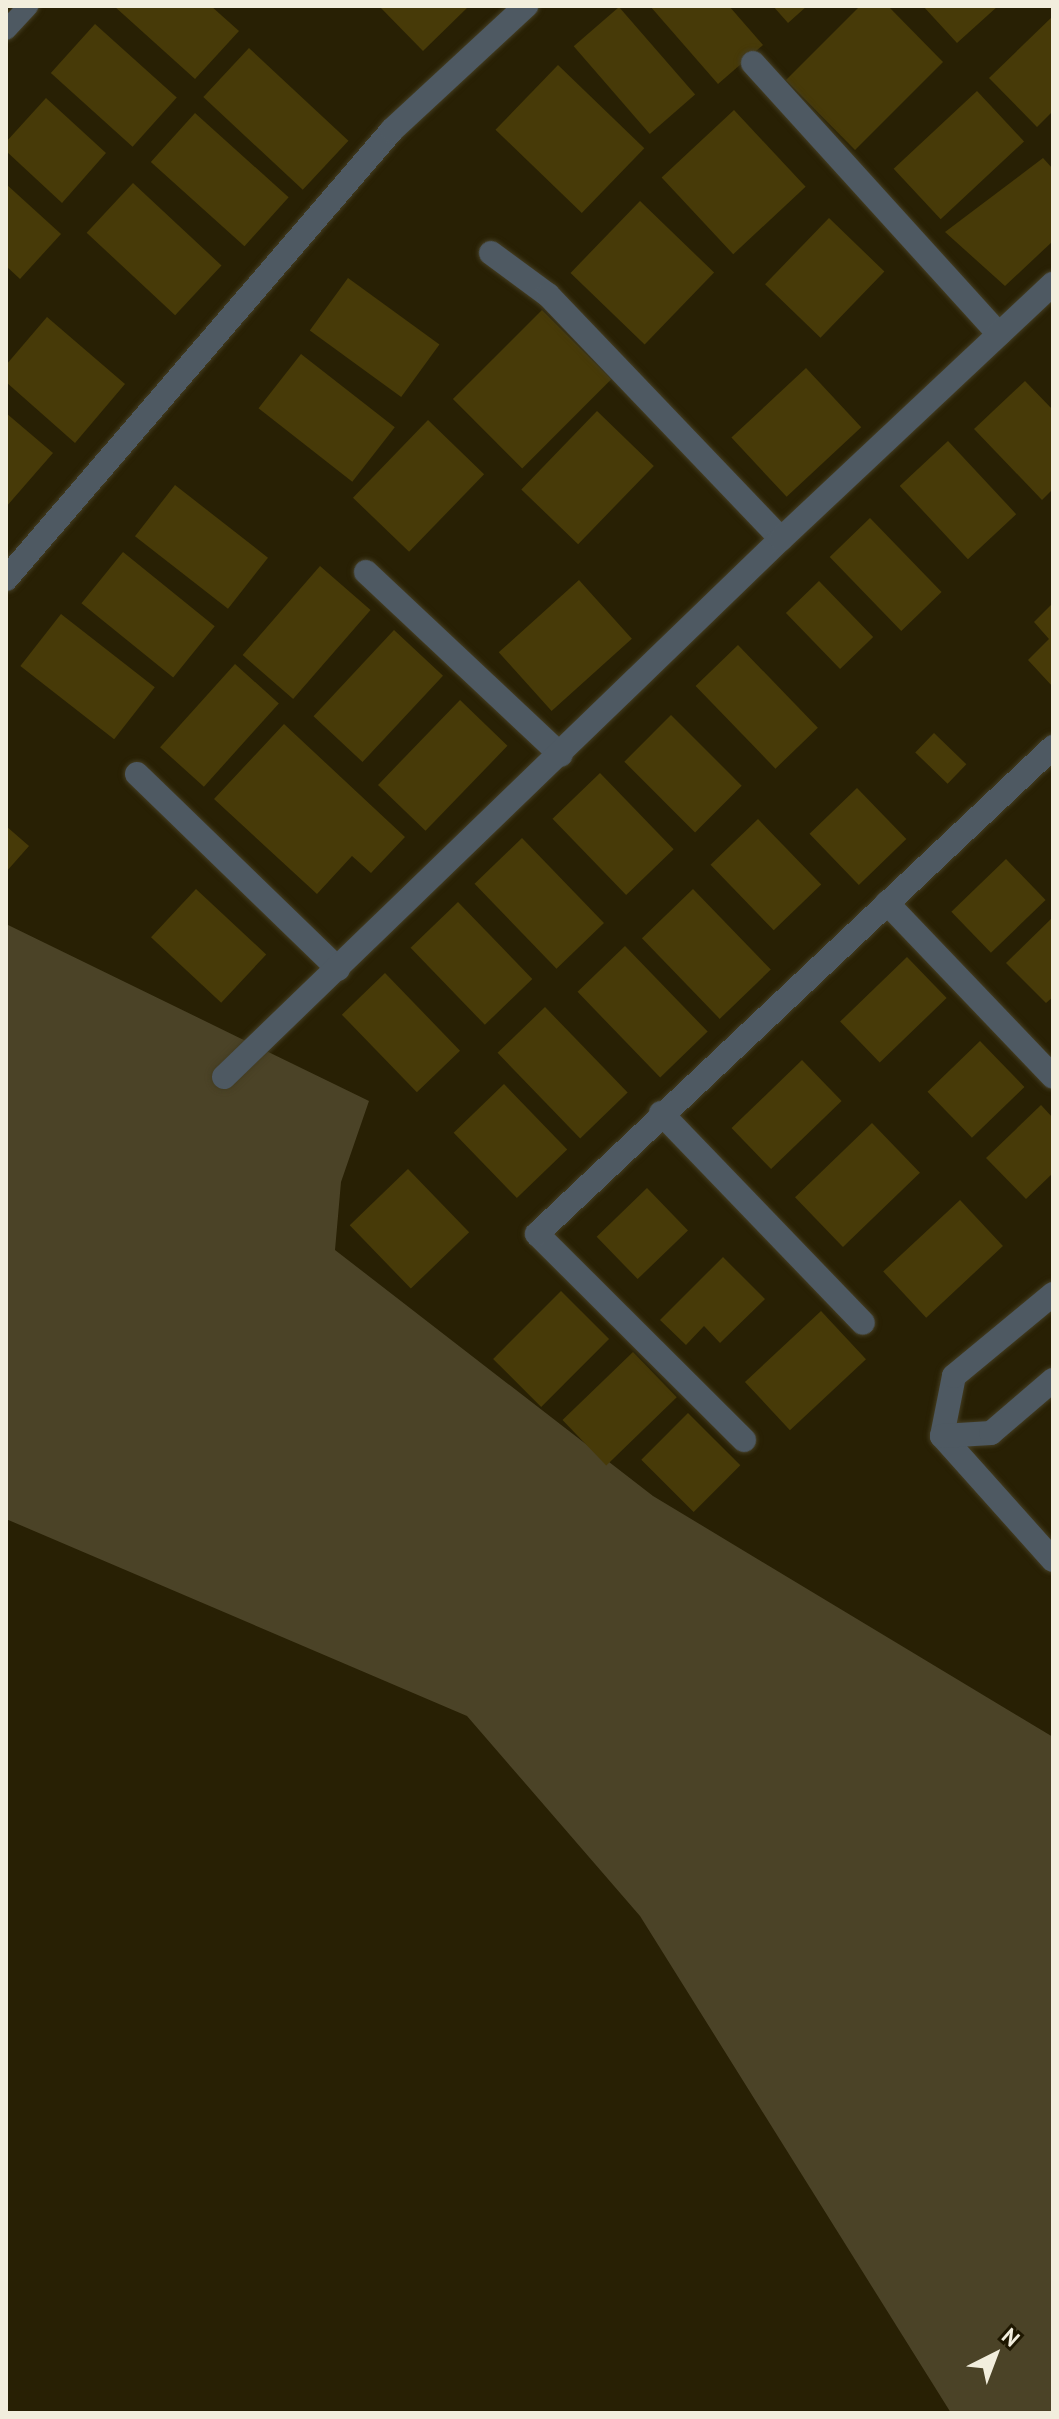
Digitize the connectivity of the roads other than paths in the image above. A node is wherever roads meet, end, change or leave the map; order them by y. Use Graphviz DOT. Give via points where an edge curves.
graph roads {
  1 [pos="28,6"];
  2 [pos="526,6"];
  3 [pos="6,30"];
  4 [pos="753,63"];
  5 [pos="491,253"];
  6 [pos="1053,284"];
  7 [pos="999,334"];
  8 [pos="781,539"];
  9 [pos="366,572"];
  10 [pos="6,579"];
  11 [pos="1053,747"];
  12 [pos="561,755"];
  13 [pos="137,774"];
  14 [pos="887,903"];
  15 [pos="338,969"];
  16 [pos="224,1077"];
  17 [pos="1053,1077"];
  18 [pos="661,1113"];
  19 [pos="1053,1294"];
  20 [pos="863,1323"];
  21 [pos="1053,1380"];
  22 [pos="942,1436"];
  23 [pos="744,1440"];
  24 [pos="1053,1560"];
  1 -- 3 [label="lane"];
  2 -- 10 [label="street" via="392,130"];
  4 -- 7 [label="street"];
  5 -- 8 [label="street" via="548,295"];
  6 -- 7 [label="street"];
  7 -- 8 [label="street"];
  8 -- 12 [label="street"];
  9 -- 12 [label="street"];
  11 -- 14 [label="street"];
  12 -- 15 [label="street"];
  13 -- 15 [label="street"];
  14 -- 17 [label="street"];
  14 -- 18 [label="street"];
  15 -- 16 [label="street"];
  18 -- 20 [label="street"];
  18 -- 23 [label="street" via="537,1234"];
  19 -- 22 [label="street" via="954,1376"];
  21 -- 22 [label="street" via="991,1433"];
  22 -- 24 [label="street"];
}
